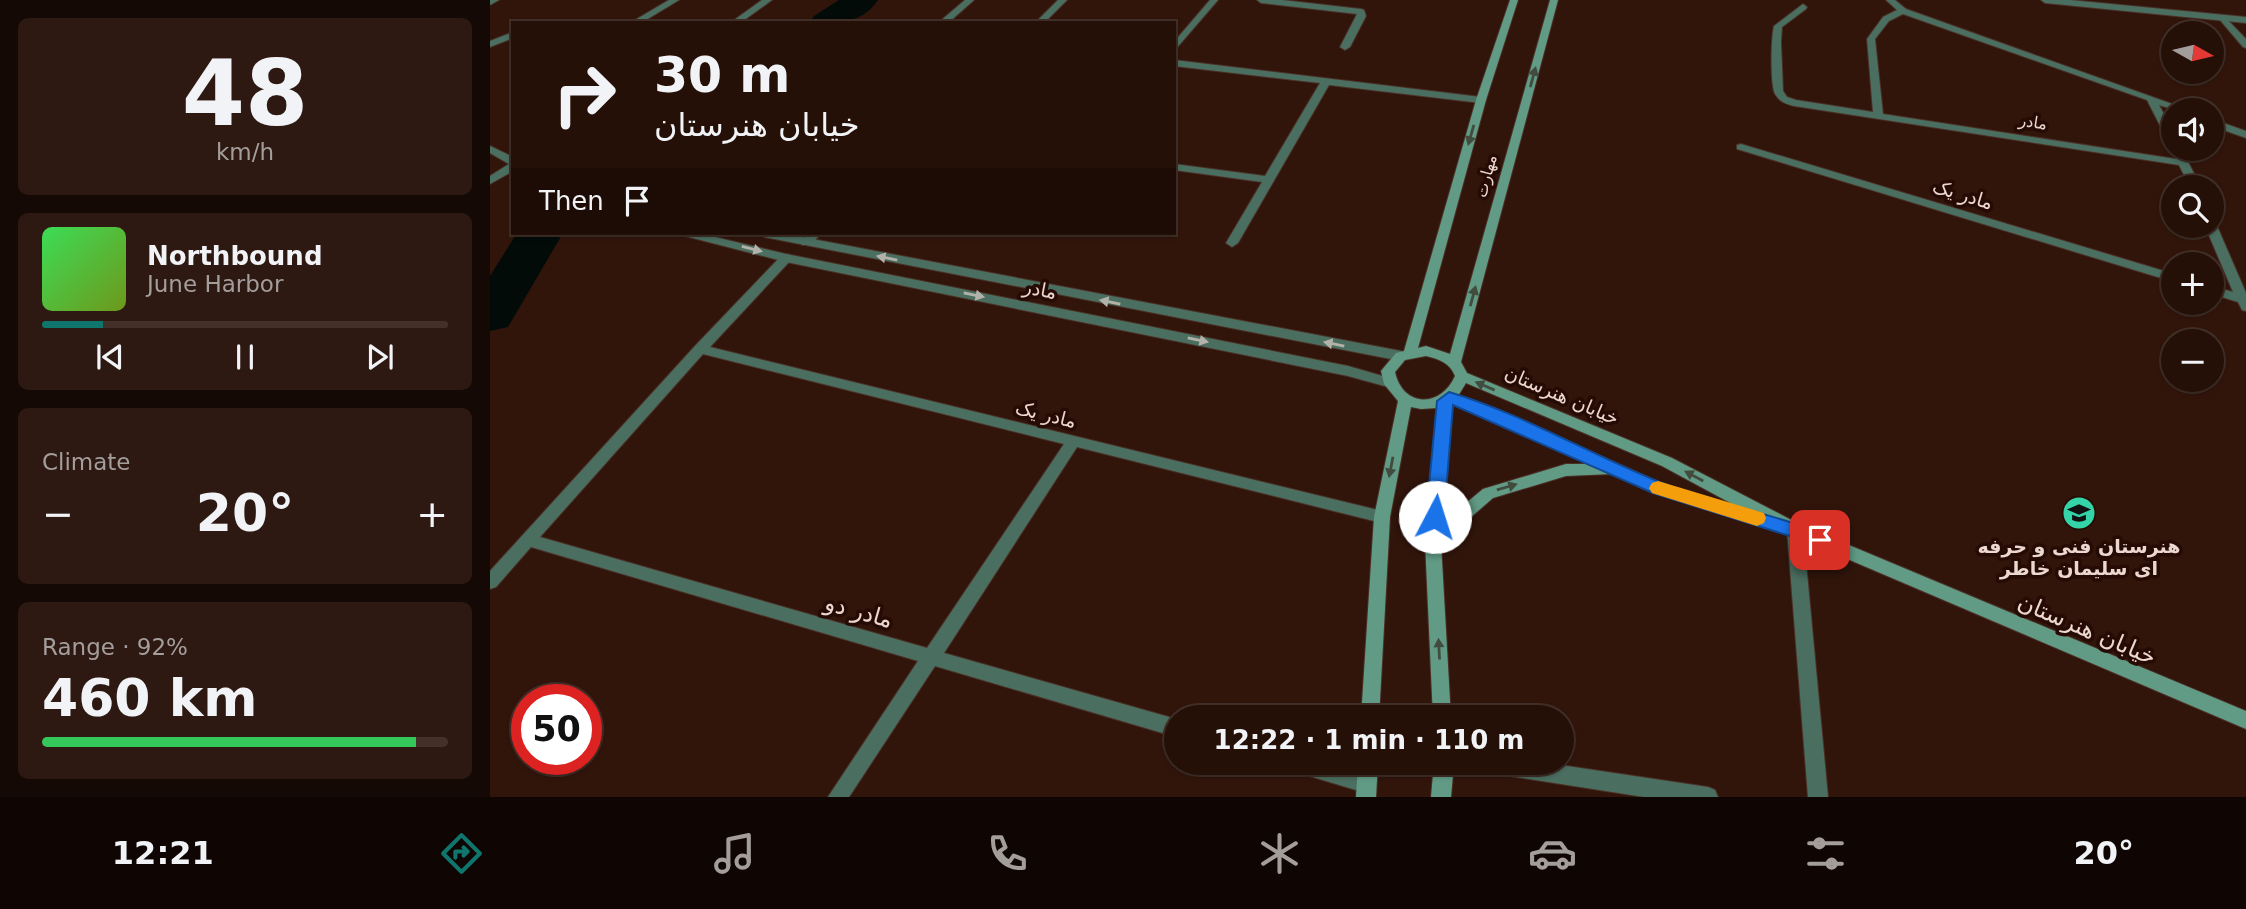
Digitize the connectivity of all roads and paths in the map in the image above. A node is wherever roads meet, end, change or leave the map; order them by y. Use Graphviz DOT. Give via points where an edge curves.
graph roads {
  1 [pos="675,0"];
  2 [pos="768,0"];
  3 [pos="970,0"];
  4 [pos="1063,0"];
  5 [pos="1214,0"];
  6 [pos="1261,0"];
  7 [pos="1514,0"];
  8 [pos="1554,0"];
  9 [pos="1890,0"];
  10 [pos="2045,0"];
  11 [pos="1803,7"];
  12 [pos="1903,11"];
  13 [pos="2222,18"];
  14 [pos="2246,20"];
  15 [pos="638,21"];
  16 [pos="737,21"];
  17 [pos="945,21"];
  18 [pos="1042,21"];
  19 [pos="511,36"];
  20 [pos="490,44"];
  21 [pos="2246,45"];
  22 [pos="1176,46"];
  23 [pos="1345,47"];
  24 [pos="1176,63"];
  25 [pos="1326,81"];
  26 [pos="2151,98"];
  27 [pos="1481,100"];
  28 [pos="2161,102"];
  29 [pos="1878,116"];
  30 [pos="2161,118"];
  31 [pos="2224,126"];
  32 [pos="2246,135"];
  33 [pos="1741,147"];
  34 [pos="490,149"];
  35 [pos="511,163"];
  36 [pos="2184,163"];
  37 [pos="511,165"];
  38 [pos="1176,167"];
  39 [pos="2189,175"];
  40 [pos="1268,180"];
  41 [pos="490,181"];
  42 [pos="693,235"];
  43 [pos="788,235"];
  44 [pos="811,237"];
  45 [pos="2216,238"];
  46 [pos="1232,243"];
  47 [pos="786,258"];
  48 [pos="2161,274"];
  49 [pos="2224,295"];
  50 [pos="2245,303"];
  51 [pos="700,349"];
  52 [pos="1405,355"];
  53 [pos="1458,369"];
  54 [pos="1388,382"];
  55 [pos="1447,399"];
  56 [pos="1405,400"];
  57 [pos="1074,441"];
  58 [pos="1615,469"];
  59 [pos="1382,517"];
  60 [pos="1795,530"];
  61 [pos="528,540"];
  62 [pos="1433,541"];
  63 [pos="490,582"];
  64 [pos="931,657"];
  65 [pos="1371,705"];
  66 [pos="1441,705"];
  67 [pos="2246,720"];
  68 [pos="1164,725"];
  69 [pos="1327,775"];
  70 [pos="1443,775"];
  71 [pos="1563,775"];
  72 [pos="1366,790"];
  73 [pos="838,797"];
  74 [pos="1441,797"];
  75 [pos="1708,797"];
  76 [pos="1818,797"];
  1 -- 15 [label="street"];
  2 -- 16 [label="street"];
  3 -- 17 [label="street"];
  4 -- 18 [label="street"];
  5 -- 22 [label="street"];
  6 -- 23 [label="street" via="1361,12"];
  7 -- 27 [label="main road, مهارت"];
  53 -- 8 [label="main road, مهارت, one-way"];
  9 -- 12 [label="street"];
  10 -- 13 [label="street"];
  11 -- 29 [label="street, مادر" via="1778,26 1774,44 1780,64 1778,91 1794,103"];
  12 -- 26 [label="street"];
  12 -- 29 [label="street" via="1886,19 1871,39"];
  13 -- 14 [label="street"];
  13 -- 21 [label="street"];
  19 -- 20 [label="street"];
  24 -- 25 [label="street"];
  25 -- 27 [label="street"];
  25 -- 40 [label="street"];
  26 -- 28 [label="street"];
  26 -- 30 [label="street"];
  27 -- 52 [label="main road, مهارت, one-way"];
  29 -- 36 [label="street, مادر"];
  31 -- 32 [label="street"];
  33 -- 48 [label="street, مادر یک"];
  34 -- 35 [label="street"];
  36 -- 39 [label="street"];
  37 -- 41 [label="street"];
  38 -- 40 [label="street"];
  40 -- 46 [label="street"];
  42 -- 47 [label="street, مادر, one-way"];
  43 -- 44 [label="street, مادر"];
  52 -- 44 [label="street, مادر, one-way"];
  45 -- 50 [label="street"];
  47 -- 51 [label="street"];
  47 -- 54 [label="street, مادر, one-way"];
  49 -- 50 [label="street"];
  51 -- 57 [label="street, مادر یک"];
  51 -- 61 [label="street"];
  52 -- 53 [label="main road" via="1426,351 1442,355"];
  52 -- 54 [label="main road" via="1388,371"];
  53 -- 55 [label="main road" via="1459,391"];
  60 -- 53 [label="main road, خیابان هنرستان, one-way" via="1667,462"];
  54 -- 56 [label="main road"];
  55 -- 56 [label="main road" via="1425,405"];
  55 -- 58 [label="main road, خیابان هنرستان" via="1493,414"];
  55 -- 62 [label="main road"];
  56 -- 59 [label="main road, one-way"];
  57 -- 59 [label="street, مادر یک"];
  57 -- 64 [label="street"];
  58 -- 60 [label="main road, خیابان هنرستان" via="1659,489"];
  62 -- 58 [label="main road, one-way" via="1488,493 1566,470"];
  59 -- 65 [label="main road"];
  60 -- 67 [label="main road, خیابان هنرستان"];
  60 -- 76 [label="street"];
  61 -- 63 [label="street"];
  61 -- 64 [label="street, مادر دو"];
  66 -- 62 [label="main road, one-way"];
  64 -- 68 [label="street, مادر دو"];
  64 -- 73 [label="street"];
  69 -- 72 [label="street"];
  70 -- 74 [label="main road"];
  71 -- 75 [label="street"];
}
